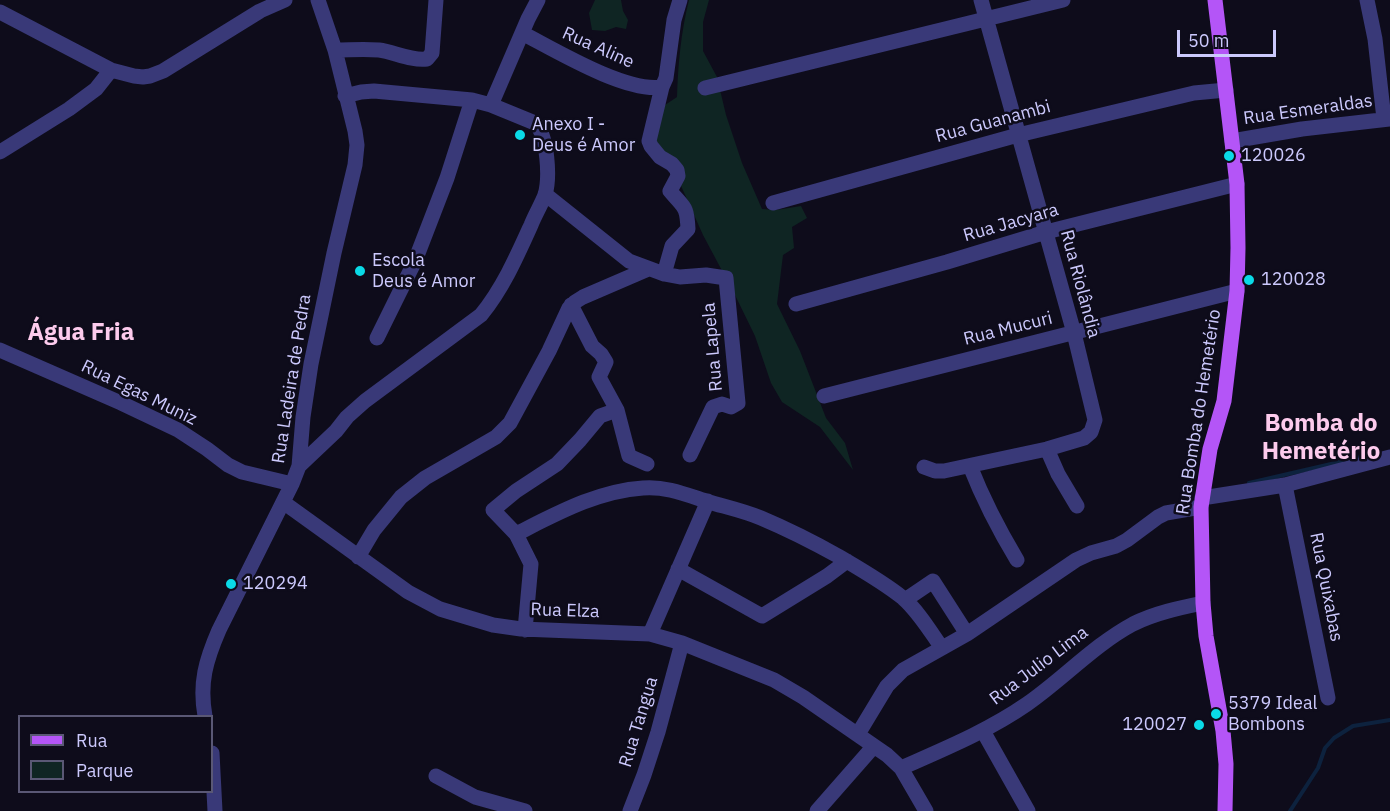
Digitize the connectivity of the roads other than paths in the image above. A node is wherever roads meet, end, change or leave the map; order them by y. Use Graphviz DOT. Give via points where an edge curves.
graph roads {
  1 [pos="285,0"];
  2 [pos="318,0"];
  3 [pos="436,0"];
  4 [pos="538,0"];
  5 [pos="680,0"];
  6 [pos="981,0"];
  7 [pos="1063,0"];
  8 [pos="1215,0"];
  9 [pos="1367,0"];
  10 [pos="0,12"];
  11 [pos="986,20"];
  12 [pos="522,33"];
  13 [pos="334,50"];
  14 [pos="111,70"];
  15 [pos="662,87"];
  16 [pos="705,88"];
  17 [pos="1226,90"];
  18 [pos="345,96"];
  19 [pos="472,100"];
  20 [pos="491,105"];
  21 [pos="1387,119"];
  22 [pos="1018,135"];
  23 [pos="1232,141"];
  24 [pos="4,144"];
  25 [pos="1237,184"];
  26 [pos="545,194"];
  27 [pos="772,203"];
  28 [pos="1046,232"];
  29 [pos="648,268"];
  30 [pos="664,274"];
  31 [pos="1237,291"];
  32 [pos="796,304"];
  33 [pos="571,305"];
  34 [pos="1074,333"];
  35 [pos="378,338"];
  36 [pos="0,350"];
  37 [pos="824,396"];
  38 [pos="617,410"];
  39 [pos="1047,449"];
  40 [pos="690,455"];
  41 [pos="1390,457"];
  42 [pos="647,464"];
  43 [pos="299,466"];
  44 [pos="970,466"];
  45 [pos="924,467"];
  46 [pos="292,484"];
  47 [pos="1285,485"];
  48 [pos="708,501"];
  49 [pos="283,502"];
  50 [pos="1202,503"];
  51 [pos="1077,506"];
  52 [pos="516,534"];
  53 [pos="358,557"];
  54 [pos="847,561"];
  55 [pos="1017,561"];
  56 [pos="678,569"];
  57 [pos="905,600"];
  58 [pos="1203,603"];
  59 [pos="525,630"];
  60 [pos="650,634"];
  61 [pos="968,634"];
  62 [pos="682,643"];
  63 [pos="942,648"];
  64 [pos="1328,698"];
  65 [pos="205,715"];
  66 [pos="983,730"];
  67 [pos="858,734"];
  68 [pos="874,746"];
  69 [pos="901,768"];
  70 [pos="213,772"];
  71 [pos="436,776"];
  72 [pos="215,811"];
  73 [pos="525,811"];
  74 [pos="630,811"];
  75 [pos="818,811"];
  76 [pos="926,811"];
  77 [pos="1028,811"];
  78 [pos="1225,811"];
  1 -- 14 [label="street" via="150,76"];
  2 -- 13 [label="street, Rua Ladeira de Pedra"];
  3 -- 13 [label="street" via="430,57 378,50"];
  4 -- 12 [label="street"];
  5 -- 15 [label="street"];
  6 -- 11 [label="street, Rua Riolândia"];
  7 -- 11 [label="street"];
  8 -- 17 [label="main road, Rua Bomba do Hemetério"];
  9 -- 21 [label="street"];
  10 -- 14 [label="street"];
  11 -- 16 [label="street"];
  11 -- 22 [label="street, Rua Riolândia"];
  12 -- 15 [label="street, Rua Aline" via="631,85"];
  12 -- 20 [label="street"];
  13 -- 18 [label="street, Rua Ladeira de Pedra"];
  14 -- 24 [label="street" via="96,89 69,109"];
  15 -- 30 [label="street" via="649,141 660,157 677,170 670,191 685,208 688,229 672,246"];
  17 -- 22 [label="street, Rua Guanambi" via="1194,93"];
  17 -- 23 [label="main road, Rua Bomba do Hemetério"];
  18 -- 19 [label="street" via="374,91"];
  18 -- 43 [label="street, Rua Ladeira de Pedra" via="355,131 356,155 310,364"];
  19 -- 20 [label="street"];
  19 -- 35 [label="street" via="415,261"];
  20 -- 26 [label="street" via="539,127 546,156"];
  21 -- 23 [label="street, Rua Esmeraldas"];
  22 -- 27 [label="street, Rua Guanambi"];
  22 -- 28 [label="street, Rua Riolândia"];
  23 -- 25 [label="main road, Rua Bomba do Hemetério"];
  25 -- 28 [label="street, Rua Jacyara"];
  25 -- 31 [label="main road, Rua Bomba do Hemetério"];
  26 -- 29 [label="street" via="629,261"];
  26 -- 43 [label="street" via="516,260 481,315 365,401"];
  28 -- 32 [label="street, Rua Jacyara"];
  28 -- 34 [label="street, Rua Riolândia"];
  29 -- 30 [label="street"];
  29 -- 33 [label="street"];
  30 -- 40 [label="street, Rua Lapela" via="726,278 738,403 713,407"];
  31 -- 34 [label="street, Rua Mucuri"];
  31 -- 50 [label="main road, Rua Bomba do Hemetério" via="1224,401 1210,449"];
  33 -- 38 [label="street" via="592,346 606,362 599,377"];
  33 -- 53 [label="street" via="510,423 496,437 424,478 374,530"];
  34 -- 37 [label="street, Rua Mucuri"];
  34 -- 39 [label="street, Rua Riolândia" via="1095,420 1084,438"];
  36 -- 46 [label="street, Rua Egas Muniz" via="178,430 242,472"];
  38 -- 42 [label="street" via="628,456"];
  38 -- 52 [label="street" via="600,416 557,464 494,510"];
  39 -- 44 [label="street"];
  39 -- 51 [label="street"];
  41 -- 47 [label="street"];
  43 -- 46 [label="street, Rua Ladeira de Pedra"];
  44 -- 45 [label="street" via="944,471"];
  44 -- 55 [label="street"];
  46 -- 49 [label="street, Rua Ladeira de Pedra"];
  47 -- 50 [label="street"];
  47 -- 64 [label="street, Rua Quixabas"];
  48 -- 52 [label="street" via="670,489 624,490 568,507"];
  48 -- 54 [label="street" via="760,518"];
  48 -- 56 [label="street"];
  49 -- 53 [label="street, Rua Elza"];
  49 -- 65 [label="street, Rua Ladeira de Pedra" via="211,649 202,687"];
  50 -- 58 [label="main road, Rua Bomba do Hemetério"];
  50 -- 61 [label="street" via="1166,513 1116,546 1076,560"];
  52 -- 59 [label="street" via="531,564"];
  53 -- 59 [label="street, Rua Elza" via="440,609"];
  54 -- 56 [label="street" via="762,616"];
  54 -- 57 [label="street"];
  56 -- 60 [label="street"];
  57 -- 61 [label="street" via="933,581"];
  57 -- 63 [label="street"];
  58 -- 66 [label="street, Rua Julio Lima" via="1133,624 1026,705"];
  58 -- 78 [label="main road, Rua Bomba do Hemetério" via="1223,731"];
  59 -- 60 [label="street, Rua Elza"];
  60 -- 62 [label="street, Rua Elza"];
  61 -- 63 [label="street"];
  62 -- 67 [label="street, Rua Elza" via="774,680"];
  62 -- 74 [label="street, Rua Tangua" via="658,732"];
  63 -- 67 [label="street" via="903,670 887,686"];
  66 -- 69 [label="street, Rua Julio Lima"];
  66 -- 77 [label="street"];
  67 -- 68 [label="street, Rua Elza"];
  68 -- 69 [label="street, Rua Elza"];
  68 -- 75 [label="street"];
  69 -- 76 [label="street, Rua Elza"];
  70 -- 72 [label="street"];
  71 -- 73 [label="street" via="475,797"];
}
